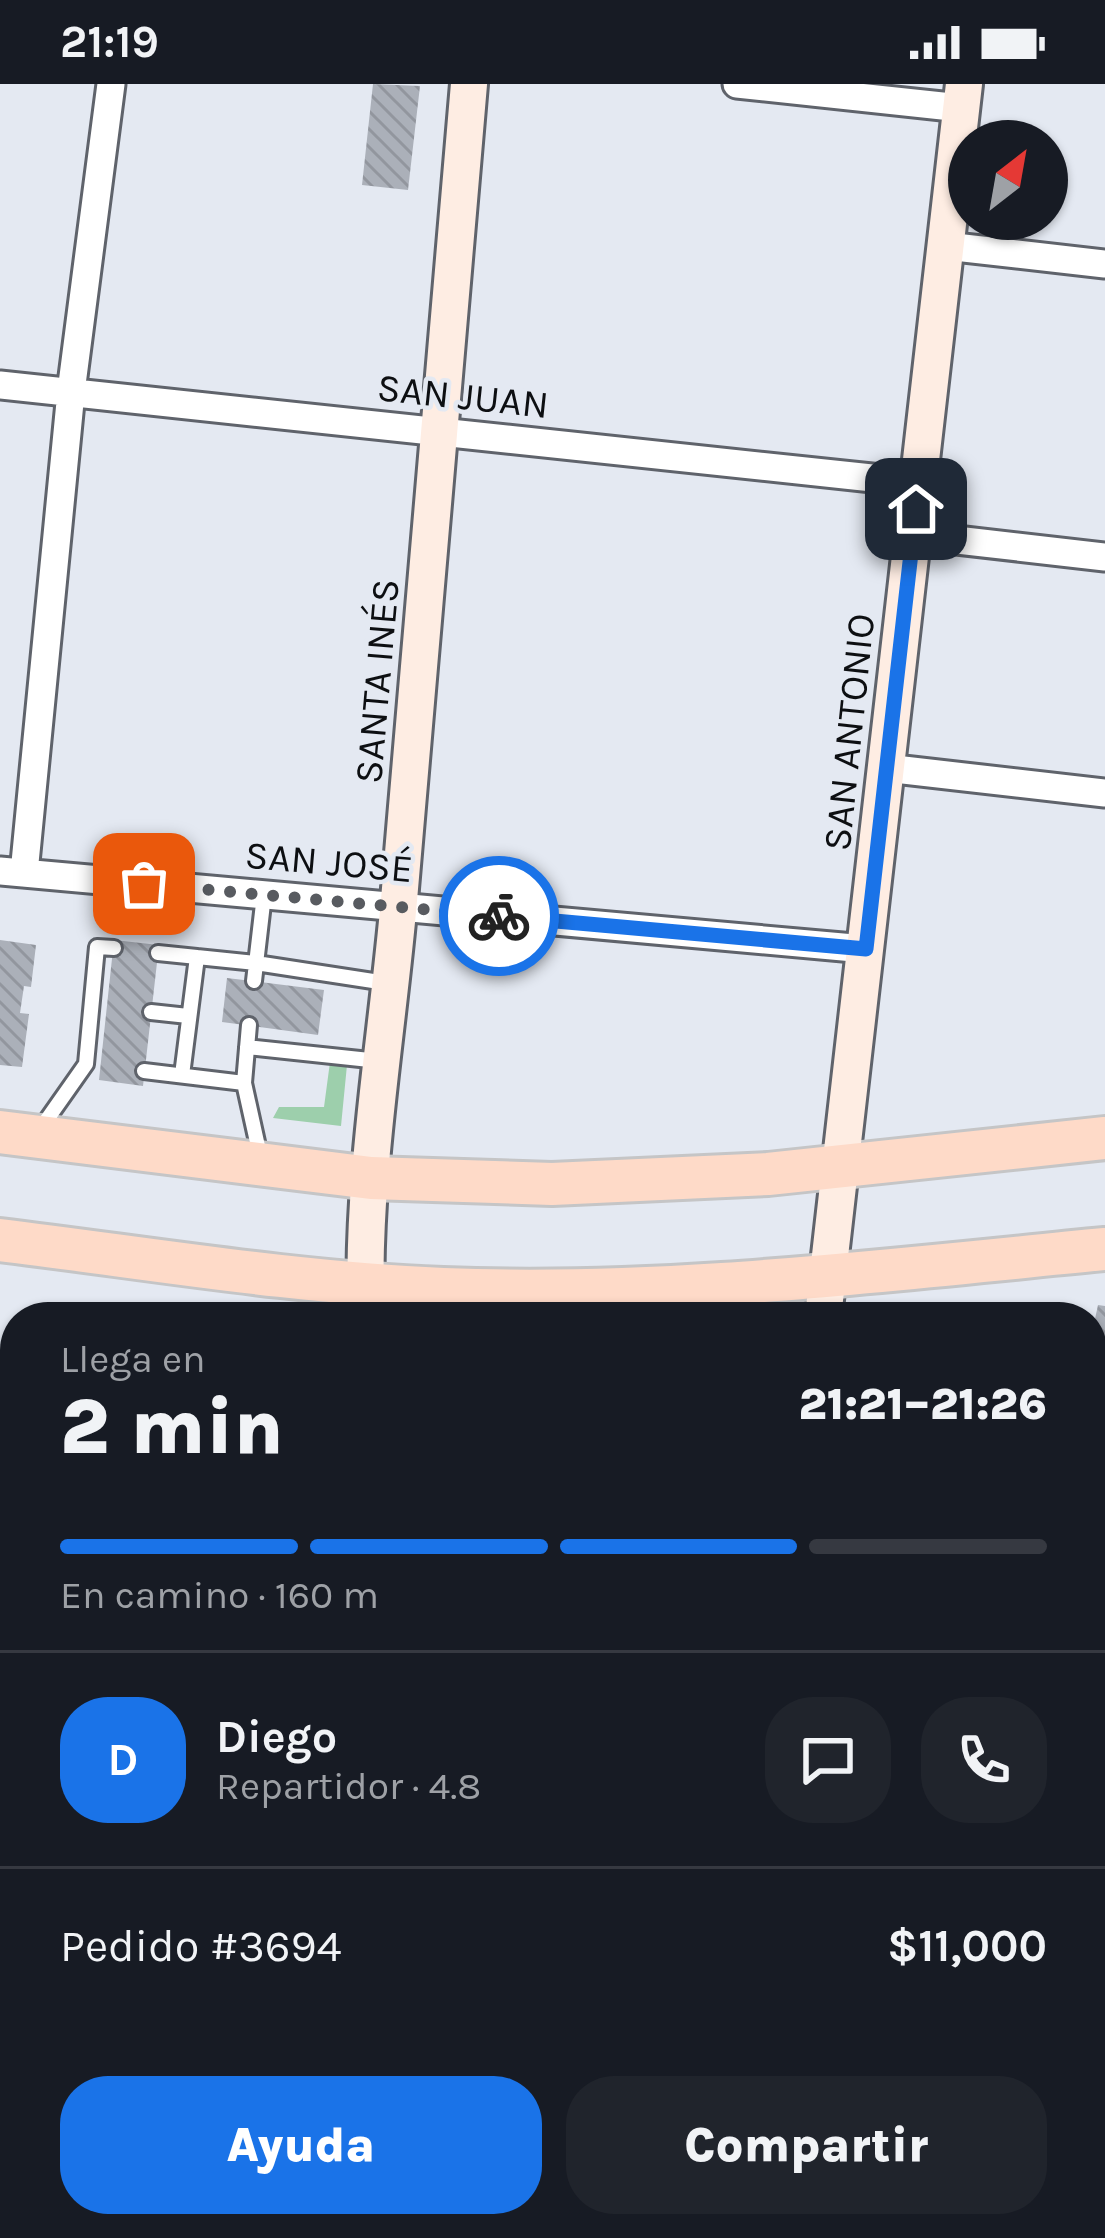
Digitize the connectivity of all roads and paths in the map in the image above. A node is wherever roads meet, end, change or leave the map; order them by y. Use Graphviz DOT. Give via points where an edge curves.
graph roads {
  1 [pos="111,84"];
  2 [pos="469,84"];
  3 [pos="737,84"];
  4 [pos="963,96"];
  5 [pos="946,246"];
  6 [pos="1105,263"];
  7 [pos="0,385"];
  8 [pos="71,392"];
  9 [pos="439,432"];
  10 [pos="919,482"];
  11 [pos="913,535"];
  12 [pos="1105,557"];
  13 [pos="886,768"];
  14 [pos="1105,793"];
  15 [pos="12,872"];
  16 [pos="263,895"];
  17 [pos="399,907"];
  18 [pos="114,949"];
  19 [pos="866,949"];
  20 [pos="158,953"];
  21 [pos="196,957"];
  22 [pos="256,963"];
  23 [pos="254,981"];
  24 [pos="391,984"];
  25 [pos="151,1012"];
  26 [pos="188,1016"];
  27 [pos="250,1025"];
  28 [pos="247,1047"];
  29 [pos="384,1062"];
  30 [pos="145,1071"];
  31 [pos="182,1076"];
  32 [pos="244,1083"];
  33 [pos="18,1135"];
  34 [pos="1105,1138"];
  35 [pos="262,1165"];
  36 [pos="842,1166"];
  37 [pos="371,1178"];
  38 [pos="0,1240"];
  39 [pos="1105,1249"];
  40 [pos="828,1275"];
  41 [pos="366,1301"];
  42 [pos="825,1302"];
  1 -- 8 [label="street"];
  2 -- 9 [label="main road, SANTA INÉS"];
  3 -- 4 [label="street"];
  4 -- 5 [label="main road, SAN ANTONIO"];
  5 -- 6 [label="street"];
  5 -- 10 [label="main road, SAN ANTONIO"];
  7 -- 8 [label="street, SAN JUAN"];
  8 -- 9 [label="street, SAN JUAN"];
  8 -- 15 [label="street"];
  9 -- 10 [label="street, SAN JUAN"];
  9 -- 17 [label="main road, SANTA INÉS"];
  10 -- 11 [label="main road, SAN ANTONIO"];
  11 -- 12 [label="street"];
  11 -- 13 [label="main road, SAN ANTONIO"];
  13 -- 14 [label="street"];
  13 -- 19 [label="main road, SAN ANTONIO"];
  15 -- 16 [label="street, SAN JOSÉ"];
  16 -- 17 [label="street, SAN JOSÉ"];
  16 -- 22 [label="lane"];
  17 -- 19 [label="street, SAN JOSÉ"];
  17 -- 24 [label="main road, SANTA INÉS"];
  18 -- 33 [label="lane" via="97,947 93,1065"];
  19 -- 36 [label="main road, SAN ANTONIO"];
  20 -- 21 [label="lane"];
  21 -- 22 [label="lane"];
  21 -- 26 [label="lane"];
  22 -- 23 [label="lane"];
  22 -- 24 [label="lane"];
  24 -- 29 [label="main road, SANTA INÉS"];
  25 -- 26 [label="lane"];
  26 -- 31 [label="lane"];
  27 -- 28 [label="lane"];
  28 -- 29 [label="lane"];
  28 -- 32 [label="lane"];
  29 -- 37 [label="main road, SANTA INÉS"];
  30 -- 31 [label="lane"];
  31 -- 32 [label="lane"];
  32 -- 35 [label="lane"];
  33 -- 35 [label="main road"];
  34 -- 36 [label="main road"];
  35 -- 37 [label="main road"];
  36 -- 37 [label="main road" via="612,1183"];
  36 -- 40 [label="main road, SAN ANTONIO"];
  37 -- 41 [label="main road, SANTA INÉS"];
  38 -- 41 [label="main road"];
  39 -- 40 [label="main road"];
  40 -- 41 [label="main road"];
  40 -- 42 [label="main road, SAN ANTONIO"];
}
